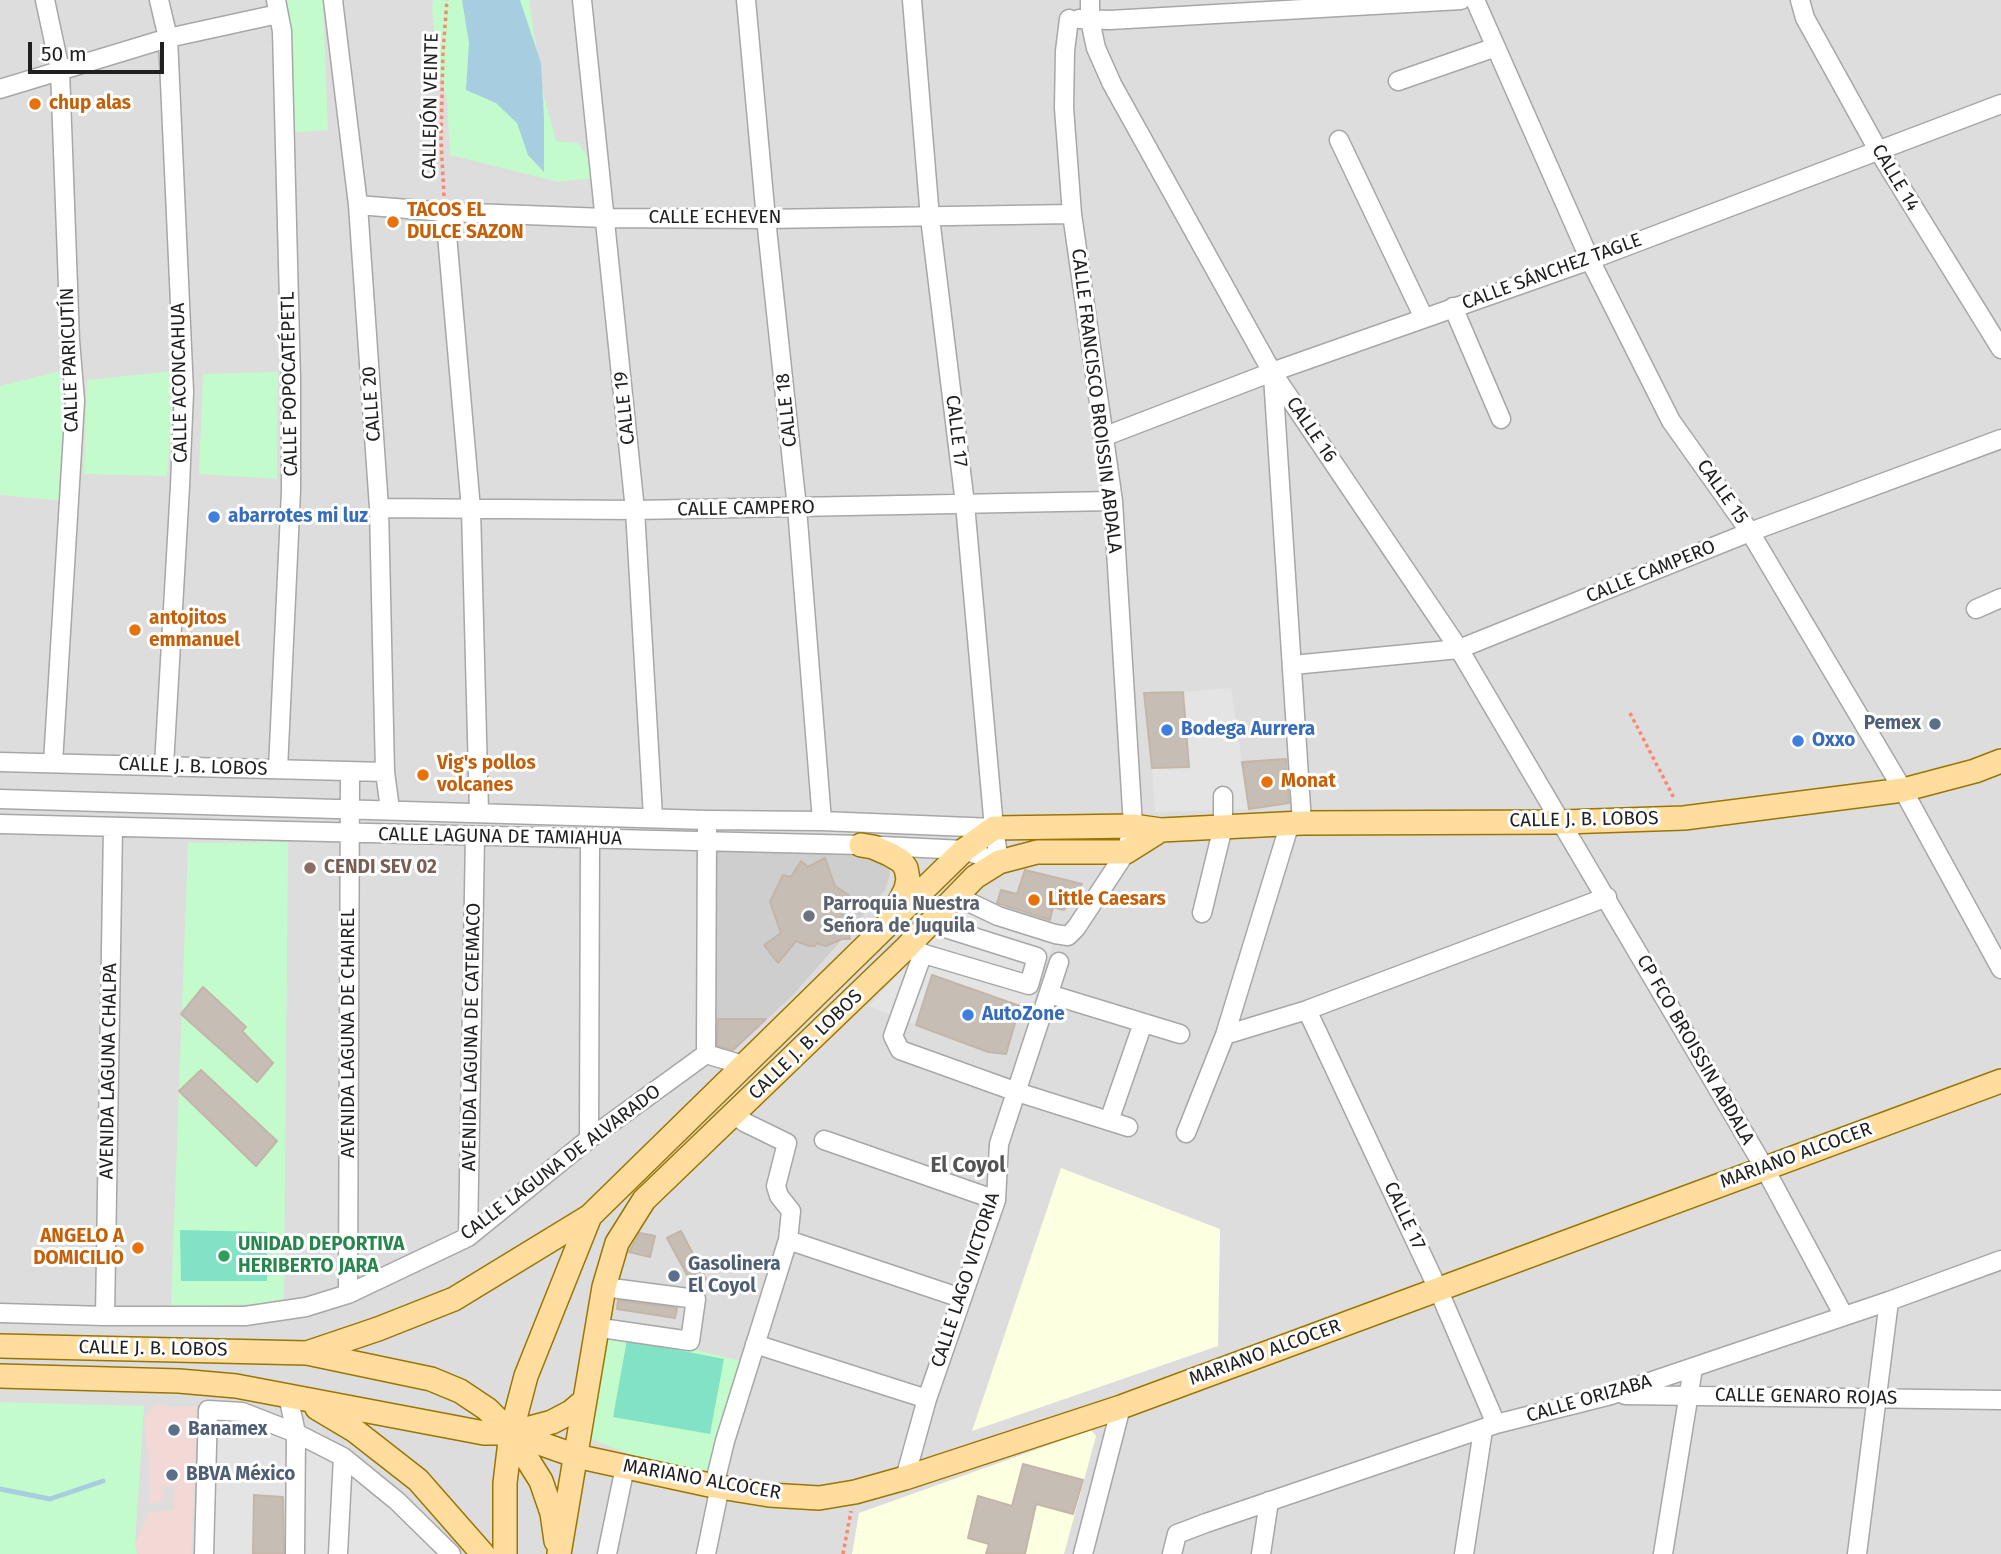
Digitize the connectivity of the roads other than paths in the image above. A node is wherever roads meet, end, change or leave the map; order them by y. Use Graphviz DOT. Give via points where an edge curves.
graph roads {
  1 [pos="45,0"];
  2 [pos="159,0"];
  3 [pos="333,0"];
  4 [pos="582,0"];
  5 [pos="746,0"];
  6 [pos="912,0"];
  7 [pos="1088,0"];
  8 [pos="1461,0"];
  9 [pos="1475,0"];
  10 [pos="1801,0"];
  11 [pos="1277,5"];
  12 [pos="277,7"];
  13 [pos="1069,19"];
  14 [pos="1090,20"];
  15 [pos="168,38"];
  16 [pos="1496,47"];
  17 [pos="60,70"];
  18 [pos="1398,81"];
  19 [pos="0,89"];
  20 [pos="2001,104"];
  21 [pos="1339,140"];
  22 [pos="1878,150"];
  23 [pos="358,205"];
  24 [pos="445,212"];
  25 [pos="1072,214"];
  26 [pos="605,218"];
  27 [pos="930,218"];
  28 [pos="766,219"];
  29 [pos="1590,260"];
  30 [pos="1453,307"];
  31 [pos="1424,318"];
  32 [pos="2001,349"];
  33 [pos="1272,372"];
  34 [pos="1501,419"];
  35 [pos="1103,438"];
  36 [pos="2001,439"];
  37 [pos="1113,501"];
  38 [pos="965,504"];
  39 [pos="379,508"];
  40 [pos="797,508"];
  41 [pos="471,509"];
  42 [pos="635,510"];
  43 [pos="1750,532"];
  44 [pos="2001,598"];
  45 [pos="1976,609"];
  46 [pos="1459,649"];
  47 [pos="1293,665"];
  48 [pos="2001,761"];
  49 [pos="0,762"];
  50 [pos="53,763"];
  51 [pos="164,766"];
  52 [pos="278,769"];
  53 [pos="350,772"];
  54 [pos="385,772"];
  55 [pos="1903,790"];
  56 [pos="1223,796"];
  57 [pos="0,799"];
  58 [pos="351,808"];
  59 [pos="390,809"];
  60 [pos="479,812"];
  61 [pos="653,817"];
  62 [pos="707,820"];
  63 [pos="822,821"];
  64 [pos="1563,822"];
  65 [pos="1296,823"];
  66 [pos="0,824"];
  67 [pos="1133,826"];
  68 [pos="113,827"];
  69 [pos="1223,827"];
  70 [pos="994,828"];
  71 [pos="1161,830"];
  72 [pos="350,834"];
  73 [pos="475,836"];
  74 [pos="590,839"];
  75 [pos="708,840"];
  76 [pos="860,845"];
  77 [pos="964,850"];
  78 [pos="1126,852"];
  79 [pos="999,862"];
  80 [pos="956,896"];
  81 [pos="1606,897"];
  82 [pos="1202,913"];
  83 [pos="929,923"];
  84 [pos="885,927"];
  85 [pos="914,951"];
  86 [pos="1059,961"];
  87 [pos="2000,965"];
  88 [pos="1049,993"];
  89 [pos="1307,1010"];
  90 [pos="1143,1023"];
  91 [pos="1180,1034"];
  92 [pos="1225,1035"];
  93 [pos="706,1054"];
  94 [pos="743,1065"];
  95 [pos="2001,1081"];
  96 [pos="1017,1092"];
  97 [pos="733,1114"];
  98 [pos="1109,1121"];
  99 [pos="1128,1127"];
  100 [pos="1186,1133"];
  101 [pos="589,1139"];
  102 [pos="824,1140"];
  103 [pos="1764,1167"];
  104 [pos="996,1200"];
  105 [pos="590,1216"];
  106 [pos="468,1237"];
  107 [pos="788,1240"];
  108 [pos="2001,1260"];
  109 [pos="604,1287"];
  110 [pos="1438,1289"];
  111 [pos="348,1294"];
  112 [pos="961,1298"];
  113 [pos="1889,1301"];
  114 [pos="0,1313"];
  115 [pos="105,1316"];
  116 [pos="1844,1316"];
  117 [pos="608,1329"];
  118 [pos="755,1344"];
  119 [pos="0,1346"];
  120 [pos="307,1353"];
  121 [pos="1693,1368"];
  122 [pos="0,1376"];
  123 [pos="1611,1395"];
  124 [pos="288,1396"];
  125 [pos="1689,1396"];
  126 [pos="1878,1398"];
  127 [pos="927,1399"];
  128 [pos="2001,1400"];
  129 [pos="584,1401"];
  130 [pos="1121,1407"];
  131 [pos="1490,1427"];
  132 [pos="296,1433"];
  133 [pos="511,1433"];
  134 [pos="576,1456"];
  135 [pos="343,1457"];
  136 [pos="625,1467"];
  137 [pos="905,1478"];
  138 [pos="717,1486"];
  139 [pos="1269,1501"];
  140 [pos="479,1553"];
  141 [pos="204,1554"];
  142 [pos="295,1554"];
  143 [pos="338,1554"];
  144 [pos="450,1554"];
  145 [pos="505,1554"];
  146 [pos="559,1554"];
  147 [pos="607,1554"];
  148 [pos="706,1554"];
  149 [pos="1083,1554"];
  150 [pos="1172,1554"];
  151 [pos="1261,1554"];
  152 [pos="1464,1554"];
  153 [pos="1663,1554"];
  154 [pos="1857,1554"];
  1 -- 17 [label="street, CALLE PARICUTÍN"];
  2 -- 15 [label="street, CALLE ACONCAHUA"];
  3 -- 23 [label="street, CALLE 20"];
  4 -- 26 [label="street, CALLE 19"];
  5 -- 28 [label="street, CALLE 18"];
  6 -- 27 [label="street, CALLE 17"];
  7 -- 13 [label="street"];
  7 -- 14 [label="street"];
  8 -- 11 [label="street"];
  9 -- 16 [label="street, CALLE 15"];
  10 -- 22 [label="street, CALLE 14" via="1805,18"];
  11 -- 14 [label="street"];
  12 -- 15 [label="street"];
  12 -- 52 [label="street, CALLE POPOCATÉPETL" via="282,31 291,379 291,491"];
  13 -- 14 [label="street"];
  13 -- 25 [label="street, CALLE FRANCISCO BROISSIN ABDALA" via="1064,108"];
  14 -- 33 [label="street, CALLE 16" via="1112,84"];
  15 -- 17 [label="street"];
  15 -- 51 [label="street, CALLE ACONCAHUA" via="184,392"];
  16 -- 18 [label="street"];
  16 -- 29 [label="street, CALLE 15"];
  17 -- 19 [label="street"];
  17 -- 50 [label="street, CALLE PARICUTÍN" via="75,401"];
  20 -- 22 [label="street, CALLE SÁNCHEZ TAGLE"];
  21 -- 31 [label="street"];
  22 -- 29 [label="street, CALLE SÁNCHEZ TAGLE"];
  22 -- 32 [label="street, CALLE 14"];
  23 -- 24 [label="street, CALLE ECHEVEN"];
  23 -- 39 [label="street, CALLE 20"];
  24 -- 26 [label="street, CALLE ECHEVEN"];
  24 -- 41 [label="street"];
  25 -- 27 [label="street, CALLE ECHEVEN"];
  25 -- 35 [label="street, CALLE FRANCISCO BROISSIN ABDALA"];
  26 -- 28 [label="street, CALLE ECHEVEN"];
  26 -- 42 [label="street, CALLE 19"];
  27 -- 28 [label="street, CALLE ECHEVEN"];
  27 -- 38 [label="street, CALLE 17"];
  28 -- 40 [label="street, CALLE 18"];
  29 -- 30 [label="street, CALLE SÁNCHEZ TAGLE"];
  29 -- 43 [label="street, CALLE 15" via="1671,421"];
  30 -- 31 [label="street, CALLE SÁNCHEZ TAGLE"];
  30 -- 34 [label="street"];
  31 -- 33 [label="street, CALLE SÁNCHEZ TAGLE"];
  33 -- 35 [label="street, CALLE SÁNCHEZ TAGLE"];
  33 -- 46 [label="street, CALLE 16"];
  33 -- 47 [label="street"];
  35 -- 37 [label="street, CALLE FRANCISCO BROISSIN ABDALA"];
  36 -- 43 [label="street, CALLE CAMPERO"];
  37 -- 38 [label="street, CALLE CAMPERO"];
  37 -- 67 [label="street, CALLE FRANCISCO BROISSIN ABDALA"];
  38 -- 40 [label="street, CALLE CAMPERO"];
  38 -- 70 [label="street, CALLE 17"];
  39 -- 41 [label="street, CALLE CAMPERO"];
  39 -- 54 [label="street, CALLE 20"];
  40 -- 42 [label="street, CALLE CAMPERO"];
  40 -- 63 [label="street, CALLE 18"];
  41 -- 42 [label="street, CALLE CAMPERO"];
  41 -- 60 [label="street"];
  42 -- 61 [label="street, CALLE 19"];
  43 -- 46 [label="street, CALLE CAMPERO"];
  43 -- 55 [label="street, CALLE 15"];
  44 -- 45 [label="street"];
  46 -- 47 [label="street, CALLE CAMPERO"];
  46 -- 64 [label="street, CALLE 16"];
  47 -- 65 [label="street"];
  48 -- 55 [label="main road, CALLE J. B. LOBOS"];
  49 -- 50 [label="street, CALLE J. B. LOBOS"];
  50 -- 51 [label="street, CALLE J. B. LOBOS"];
  51 -- 52 [label="street, CALLE J. B. LOBOS"];
  52 -- 53 [label="street, CALLE J. B. LOBOS"];
  53 -- 54 [label="street, CALLE J. B. LOBOS"];
  53 -- 58 [label="street, AVENIDA LAGUNA DE CHAIREL"];
  54 -- 59 [label="street, CALLE 20"];
  55 -- 64 [label="main road, CALLE J. B. LOBOS" via="1684,818"];
  55 -- 87 [label="street, CALLE 15"];
  56 -- 69 [label="street"];
  57 -- 58 [label="street, CALLE LAGUNA DE TAMIAHUA"];
  58 -- 59 [label="street, CALLE LAGUNA DE TAMIAHUA"];
  58 -- 72 [label="street, AVENIDA LAGUNA DE CHAIREL"];
  59 -- 60 [label="street, CALLE LAGUNA DE TAMIAHUA"];
  60 -- 61 [label="street, CALLE LAGUNA DE TAMIAHUA"];
  61 -- 62 [label="street, CALLE LAGUNA DE TAMIAHUA"];
  62 -- 63 [label="street, CALLE LAGUNA DE TAMIAHUA"];
  62 -- 75 [label="street"];
  63 -- 70 [label="street, CALLE LAGUNA DE TAMIAHUA"];
  64 -- 65 [label="main road, CALLE J. B. LOBOS"];
  64 -- 81 [label="street, CP FCO BROISSIN ABDALA"];
  65 -- 69 [label="main road, CALLE J. B. LOBOS"];
  65 -- 92 [label="street"];
  66 -- 68 [label="street, CALLE LAGUNA DE TAMIAHUA"];
  67 -- 70 [label="main road, CALLE J. B. LOBOS"];
  67 -- 71 [label="main road, CALLE J. B. LOBOS"];
  67 -- 78 [label="street, CALLE FRANCISCO BROISSIN ABDALA"];
  68 -- 72 [label="street, CALLE LAGUNA DE TAMIAHUA"];
  68 -- 115 [label="street, AVENIDA LAGUNA CHALPA"];
  69 -- 71 [label="main road, CALLE J. B. LOBOS"];
  69 -- 82 [label="street"];
  70 -- 77 [label="main road, CALLE J. B. LOBOS"];
  70 -- 79 [label="street, CALLE 17"];
  71 -- 78 [label="main road, CALLE J. B. LOBOS"];
  72 -- 73 [label="street, CALLE LAGUNA DE TAMIAHUA"];
  72 -- 111 [label="street, AVENIDA LAGUNA DE CHAIREL"];
  73 -- 74 [label="street, CALLE LAGUNA DE TAMIAHUA"];
  73 -- 106 [label="street, AVENIDA LAGUNA DE CATEMACO"];
  74 -- 75 [label="street, CALLE LAGUNA DE TAMIAHUA"];
  74 -- 101 [label="street"];
  75 -- 76 [label="street, CALLE LAGUNA DE TAMIAHUA"];
  75 -- 93 [label="street"];
  76 -- 77 [label="street, CALLE LAGUNA DE TAMIAHUA"];
  76 -- 84 [label="main road" via="889,853 906,868 906,889"];
  77 -- 79 [label="street, CALLE LAGUNA DE TAMIAHUA"];
  77 -- 84 [label="main road, CALLE J. B. LOBOS"];
  78 -- 79 [label="main road, CALLE J. B. LOBOS" via="1037,852"];
  78 -- 80 [label="street" via="1068,936 998,916"];
  79 -- 80 [label="main road, CALLE J. B. LOBOS"];
  80 -- 83 [label="main road, CALLE J. B. LOBOS"];
  81 -- 89 [label="street"];
  81 -- 103 [label="street, CP FCO BROISSIN ABDALA"];
  83 -- 85 [label="main road, CALLE J. B. LOBOS"];
  83 -- 85 [label="street" via="1037,957 1028,985"];
  84 -- 94 [label="main road, CALLE J. B. LOBOS"];
  85 -- 96 [label="street" via="893,1036 900,1050"];
  85 -- 97 [label="main road, CALLE J. B. LOBOS"];
  86 -- 88 [label="street, CALLE LAGO VICTORIA"];
  88 -- 90 [label="street"];
  88 -- 96 [label="street, CALLE LAGO VICTORIA"];
  89 -- 92 [label="street"];
  89 -- 110 [label="street, CALLE 17"];
  90 -- 91 [label="street"];
  90 -- 98 [label="street"];
  92 -- 100 [label="street"];
  93 -- 94 [label="street"];
  93 -- 101 [label="street, CALLE LAGUNA DE ALVARADO"];
  94 -- 105 [label="main road, CALLE J. B. LOBOS"];
  95 -- 103 [label="main road, MARIANO ALCOCER"];
  96 -- 98 [label="street"];
  96 -- 104 [label="street, CALLE LAGO VICTORIA" via="999,1144"];
  97 -- 107 [label="street" via="787,1143 776,1186 791,1211"];
  97 -- 109 [label="main road, CALLE J. B. LOBOS" via="644,1200 617,1243"];
  98 -- 99 [label="street"];
  101 -- 106 [label="street, CALLE LAGUNA DE ALVARADO"];
  102 -- 104 [label="street"];
  103 -- 110 [label="main road, MARIANO ALCOCER"];
  103 -- 116 [label="street, CP FCO BROISSIN ABDALA"];
  104 -- 112 [label="street, CALLE LAGO VICTORIA"];
  105 -- 120 [label="main road" via="454,1299"];
  105 -- 133 [label="main road" via="526,1376"];
  106 -- 111 [label="street, CALLE LAGUNA DE ALVARADO"];
  107 -- 112 [label="street"];
  107 -- 118 [label="street"];
  108 -- 113 [label="street, CALLE ORIZABA"];
  109 -- 117 [label="street" via="696,1299 690,1341"];
  109 -- 129 [label="main road, CALLE J. B. LOBOS"];
  110 -- 130 [label="main road, MARIANO ALCOCER"];
  110 -- 131 [label="street, CALLE 17"];
  111 -- 115 [label="street, CALLE LAGUNA DE ALVARADO" via="306,1307 245,1316"];
  112 -- 127 [label="street, CALLE LAGO VICTORIA"];
  113 -- 116 [label="street, CALLE ORIZABA"];
  113 -- 126 [label="street"];
  114 -- 115 [label="street, CALLE LAGUNA DE ALVARADO"];
  116 -- 121 [label="street, CALLE ORIZABA"];
  118 -- 127 [label="street"];
  118 -- 138 [label="street" via="725,1441"];
  119 -- 120 [label="main road, CALLE J. B. LOBOS"];
  120 -- 133 [label="main road" via="431,1379 478,1403"];
  121 -- 123 [label="street, CALLE ORIZABA"];
  121 -- 125 [label="street"];
  122 -- 124 [label="main road, CALLE J. B. LOBOS" via="179,1381"];
  123 -- 125 [label="street, CALLE GENARO ROJAS"];
  123 -- 131 [label="street, CALLE ORIZABA"];
  124 -- 132 [label="street"];
  124 -- 133 [label="main road" via="484,1433"];
  124 -- 140 [label="main road" via="337,1419 382,1450 418,1480"];
  125 -- 126 [label="street, CALLE GENARO ROJAS"];
  125 -- 153 [label="street"];
  126 -- 128 [label="street, CALLE GENARO ROJAS"];
  126 -- 154 [label="street"];
  127 -- 137 [label="street, CALLE LAGO VICTORIA"];
  129 -- 133 [label="main road" via="552,1422"];
  129 -- 134 [label="main road, CALLE J. B. LOBOS"];
  130 -- 137 [label="main road, MARIANO ALCOCER"];
  130 -- 149 [label="street"];
  131 -- 139 [label="street, CALLE ORIZABA"];
  131 -- 152 [label="street"];
  132 -- 135 [label="street"];
  132 -- 141 [label="street" via="242,1412 208,1410"];
  132 -- 142 [label="street"];
  133 -- 134 [label="main road, MARIANO ALCOCER"];
  133 -- 145 [label="main road" via="505,1483"];
  133 -- 146 [label="main road" via="541,1481"];
  134 -- 136 [label="main road, MARIANO ALCOCER"];
  134 -- 146 [label="main road, CALLE J. B. LOBOS"];
  135 -- 143 [label="street"];
  135 -- 144 [label="street" via="397,1501"];
  136 -- 138 [label="main road, MARIANO ALCOCER"];
  136 -- 147 [label="street"];
  137 -- 138 [label="main road, MARIANO ALCOCER" via="819,1498"];
  138 -- 148 [label="street"];
  139 -- 150 [label="street, CALLE ORIZABA" via="1177,1534"];
  139 -- 151 [label="street"];
}
